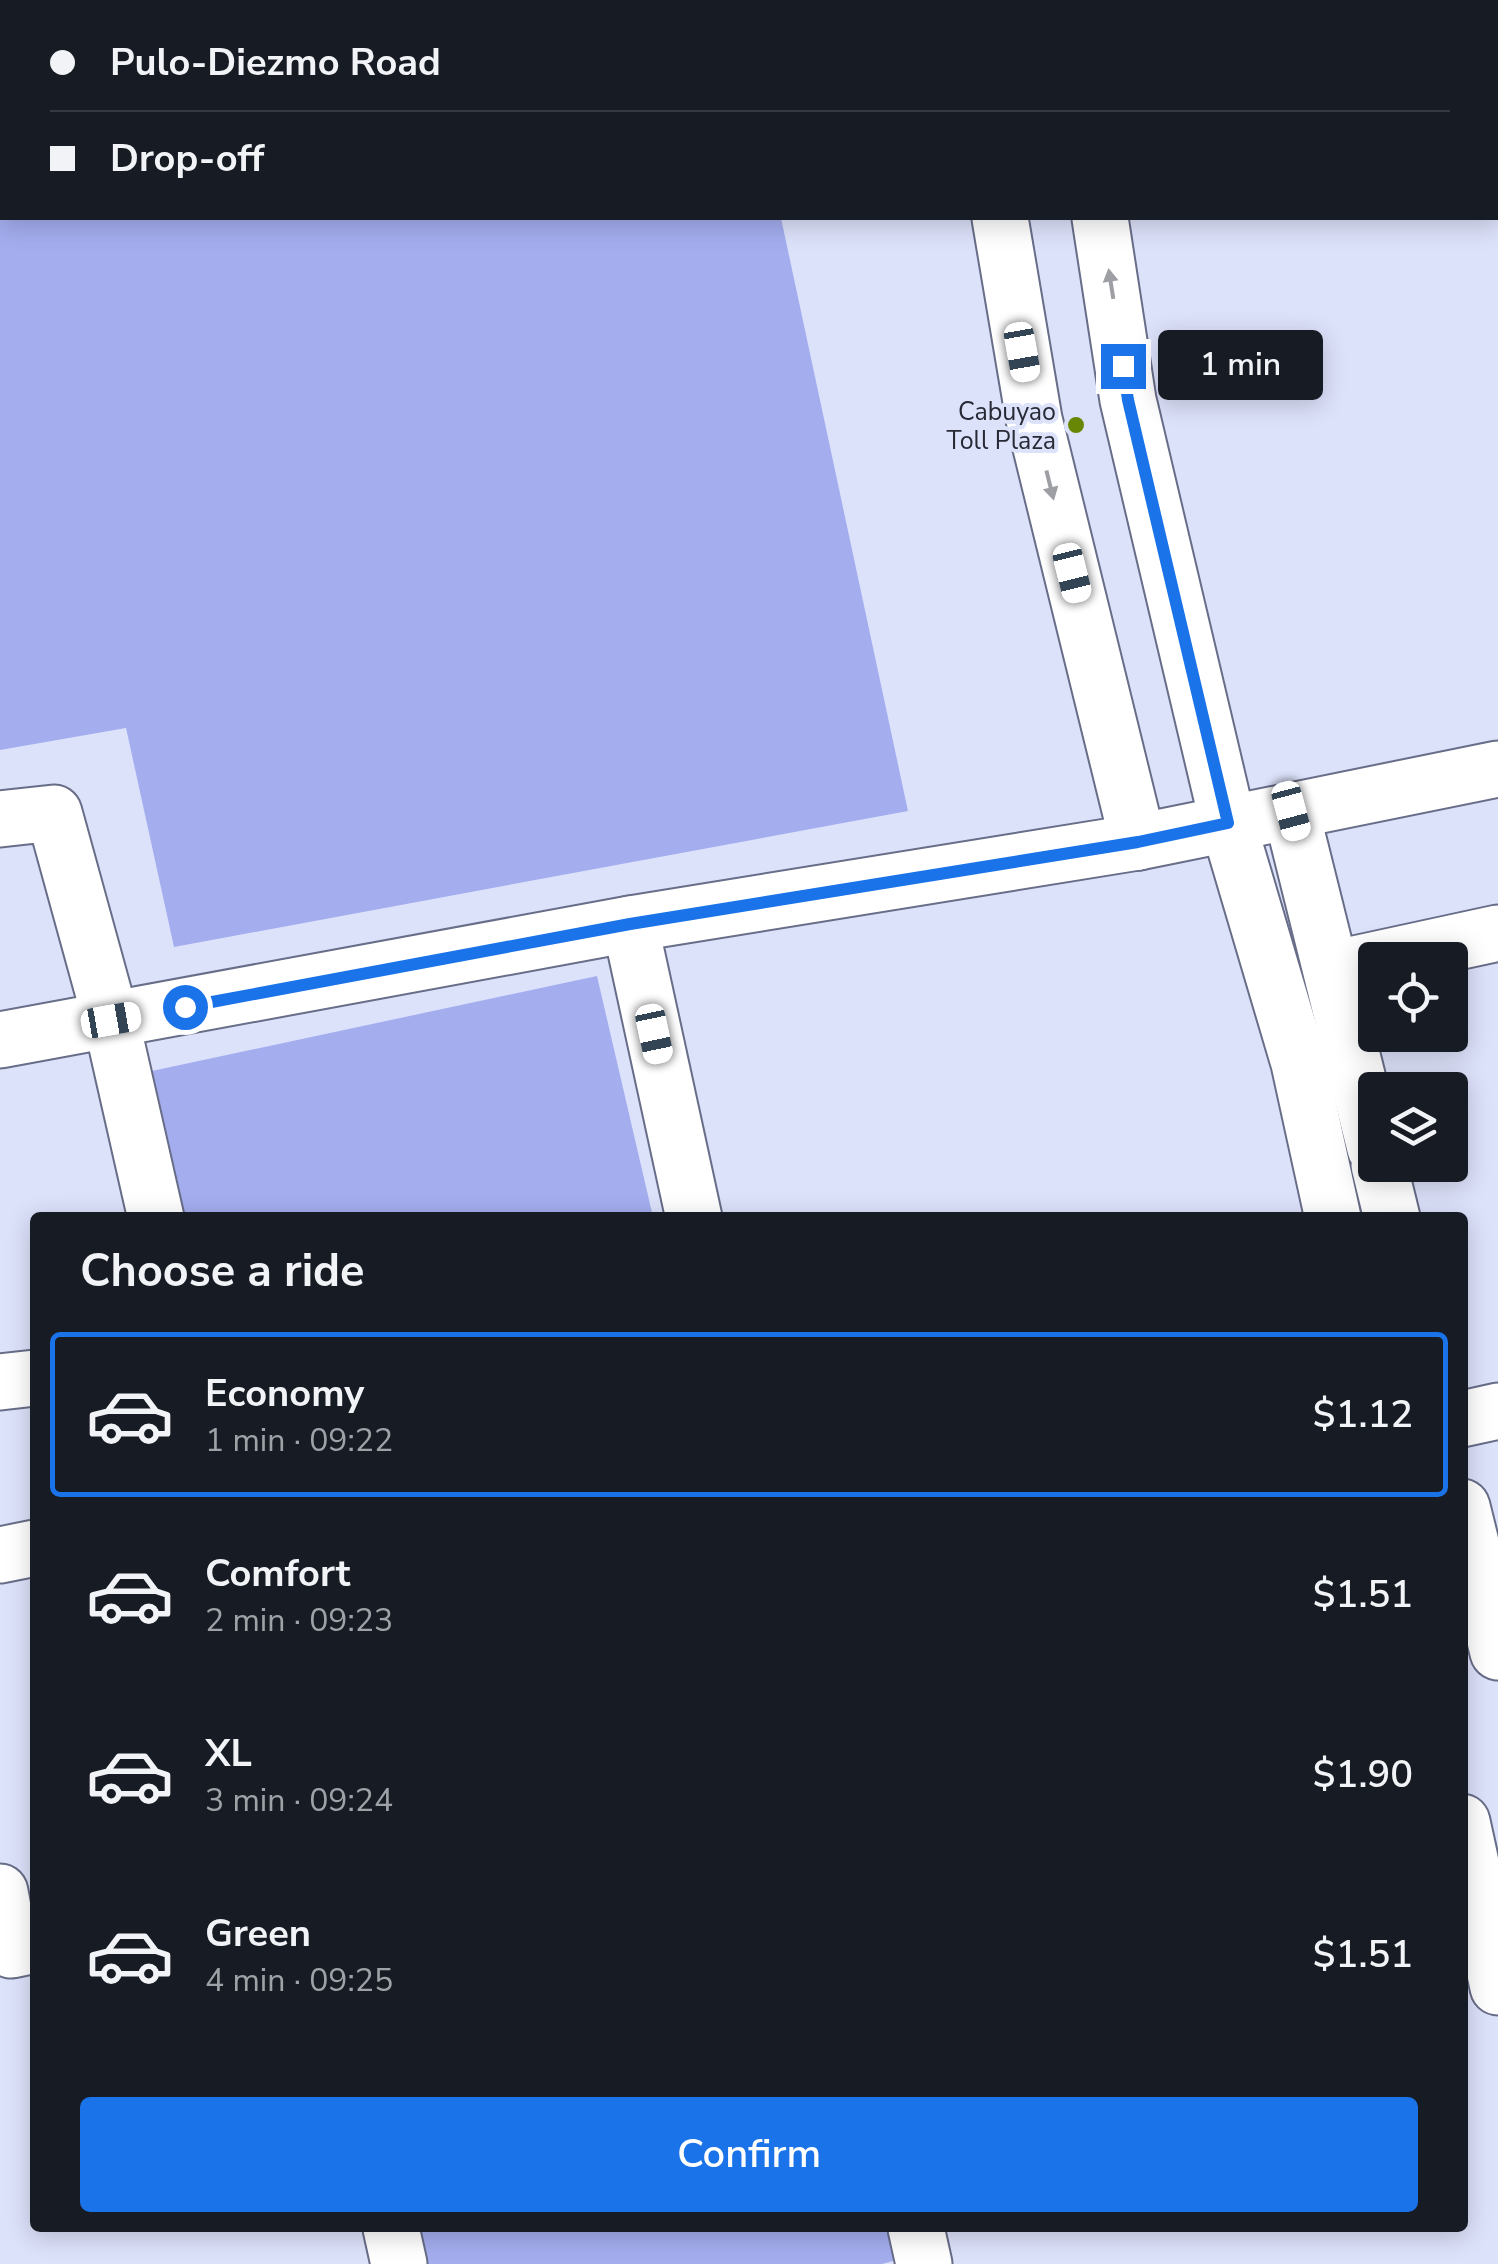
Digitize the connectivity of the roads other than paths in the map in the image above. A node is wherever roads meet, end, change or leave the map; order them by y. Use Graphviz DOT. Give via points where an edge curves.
graph roads {
  1 [pos="1000,220"];
  2 [pos="1100,220"];
  3 [pos="1498,769"];
  4 [pos="1291,811"];
  5 [pos="0,819"];
  6 [pos="1228,823"];
  7 [pos="1138,842"];
  8 [pos="630,924"];
  9 [pos="1498,933"];
  10 [pos="1332,969"];
  11 [pos="111,1020"];
  12 [pos="0,1040"];
  13 [pos="1358,1077"];
  14 [pos="1383,1182"];
  15 [pos="155,1212"];
  16 [pos="693,1212"];
  17 [pos="1332,1212"];
  18 [pos="1391,1212"];
  19 [pos="30,1379"];
  20 [pos="0,1382"];
  21 [pos="1498,1411"];
  22 [pos="1468,1417"];
  23 [pos="1468,1530"];
  24 [pos="30,1549"];
  25 [pos="0,1555"];
  26 [pos="1498,1652"];
  27 [pos="1468,1850"];
  28 [pos="0,1892"];
  29 [pos="30,1945"];
  30 [pos="1498,1987"];
  31 [pos="392,2232"];
  32 [pos="917,2232"];
  33 [pos="400,2264"];
  34 [pos="924,2264"];
  1 -- 7 [label="main road, one-way" via="1034,418"];
  6 -- 2 [label="main road, one-way" via="1128,400"];
  3 -- 4 [label="main road"];
  4 -- 6 [label="main road"];
  4 -- 10 [label="main road"];
  5 -- 11 [label="main road" via="54,813"];
  6 -- 7 [label="main road"];
  6 -- 17 [label="main road" via="1300,1063"];
  7 -- 8 [label="main road"];
  8 -- 11 [label="main road"];
  8 -- 16 [label="main road"];
  9 -- 10 [label="main road"];
  10 -- 13 [label="main road"];
  11 -- 12 [label="main road"];
  11 -- 15 [label="main road"];
  14 -- 18 [label="main road"];
  19 -- 20 [label="main road"];
  21 -- 22 [label="main road"];
  23 -- 26 [label="main road"];
  24 -- 25 [label="main road"];
  27 -- 30 [label="main road"];
  28 -- 29 [label="main road" via="11,1950"];
  31 -- 33 [label="main road"];
  32 -- 34 [label="main road"];
}
